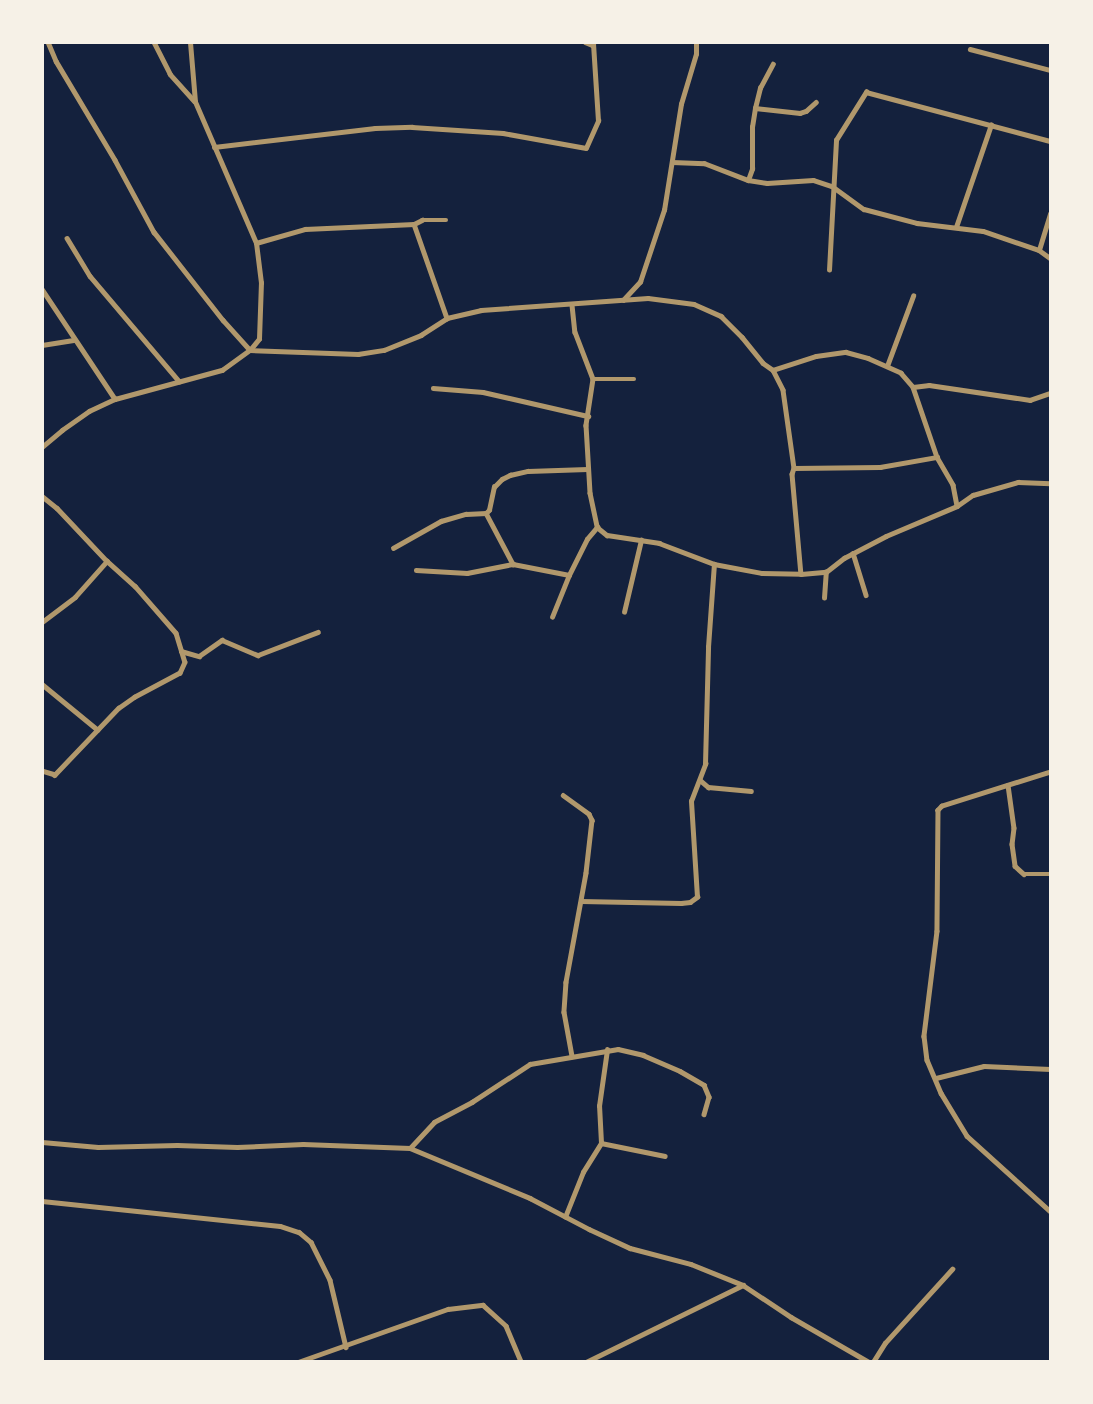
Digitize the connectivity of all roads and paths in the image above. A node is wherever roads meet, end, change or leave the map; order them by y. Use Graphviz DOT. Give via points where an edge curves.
graph roads {
  1 [pos="48,42"];
  2 [pos="154,42"];
  3 [pos="190,42"];
  4 [pos="585,42"];
  5 [pos="696,42"];
  6 [pos="594,43"];
  7 [pos="970,49"];
  8 [pos="774,64"];
  9 [pos="1050,70"];
  10 [pos="195,102"];
  11 [pos="816,102"];
  12 [pos="755,108"];
  13 [pos="992,125"];
  14 [pos="1050,141"];
  15 [pos="214,147"];
  16 [pos="672,162"];
  17 [pos="748,180"];
  18 [pos="832,186"];
  19 [pos="1050,214"];
  20 [pos="446,220"];
  21 [pos="414,224"];
  22 [pos="956,227"];
  23 [pos="67,238"];
  24 [pos="256,243"];
  25 [pos="1039,250"];
  26 [pos="1050,258"];
  27 [pos="829,270"];
  28 [pos="42,289"];
  29 [pos="913,296"];
  30 [pos="623,300"];
  31 [pos="572,305"];
  32 [pos="447,318"];
  33 [pos="75,340"];
  34 [pos="42,345"];
  35 [pos="250,350"];
  36 [pos="887,366"];
  37 [pos="773,370"];
  38 [pos="593,379"];
  39 [pos="634,379"];
  40 [pos="179,381"];
  41 [pos="913,387"];
  42 [pos="433,388"];
  43 [pos="1050,393"];
  44 [pos="115,399"];
  45 [pos="588,416"];
  46 [pos="42,447"];
  47 [pos="936,457"];
  48 [pos="794,468"];
  49 [pos="588,469"];
  50 [pos="1050,483"];
  51 [pos="42,496"];
  52 [pos="957,506"];
  53 [pos="486,513"];
  54 [pos="597,527"];
  55 [pos="641,540"];
  56 [pos="393,548"];
  57 [pos="853,553"];
  58 [pos="107,561"];
  59 [pos="513,564"];
  60 [pos="714,564"];
  61 [pos="416,570"];
  62 [pos="826,572"];
  63 [pos="801,574"];
  64 [pos="569,575"];
  65 [pos="866,595"];
  66 [pos="824,598"];
  67 [pos="624,612"];
  68 [pos="552,617"];
  69 [pos="42,622"];
  70 [pos="318,632"];
  71 [pos="181,651"];
  72 [pos="42,684"];
  73 [pos="98,730"];
  74 [pos="42,771"];
  75 [pos="1050,772"];
  76 [pos="700,780"];
  77 [pos="1008,785"];
  78 [pos="751,791"];
  79 [pos="563,795"];
  80 [pos="1050,874"];
  81 [pos="580,901"];
  82 [pos="607,1050"];
  83 [pos="572,1056"];
  84 [pos="1050,1069"];
  85 [pos="936,1078"];
  86 [pos="704,1114"];
  87 [pos="42,1142"];
  88 [pos="601,1143"];
  89 [pos="410,1148"];
  90 [pos="665,1156"];
  91 [pos="42,1201"];
  92 [pos="1050,1211"];
  93 [pos="565,1217"];
  94 [pos="952,1269"];
  95 [pos="743,1285"];
  96 [pos="346,1347"];
  97 [pos="298,1362"];
  98 [pos="521,1362"];
  99 [pos="586,1362"];
  100 [pos="869,1362"];
  101 [pos="873,1362"];
  1 -- 35 [label="street" via="154,232"];
  2 -- 10 [label="street" via="170,74"];
  3 -- 10 [label="street"];
  4 -- 6 [label="street"];
  5 -- 16 [label="street" via="696,54 681,104"];
  6 -- 15 [label="street" via="598,121 586,148 503,133 412,127 375,128"];
  7 -- 9 [label="street"];
  8 -- 12 [label="street" via="760,88"];
  10 -- 15 [label="street"];
  11 -- 12 [label="street" via="800,113"];
  12 -- 17 [label="street" via="752,169"];
  13 -- 14 [label="street"];
  13 -- 18 [label="street" via="866,92 836,140"];
  13 -- 22 [label="street"];
  15 -- 24 [label="street"];
  16 -- 17 [label="street" via="704,163"];
  16 -- 30 [label="street" via="664,210 648,265 640,282"];
  17 -- 18 [label="street" via="813,180"];
  18 -- 22 [label="street" via="864,209 917,223"];
  18 -- 27 [label="street"];
  19 -- 25 [label="street"];
  20 -- 21 [label="street" via="422,220"];
  21 -- 24 [label="street" via="305,230"];
  21 -- 32 [label="street"];
  22 -- 25 [label="street" via="983,231"];
  23 -- 40 [label="street" via="90,276"];
  24 -- 35 [label="street" via="261,319 259,339"];
  25 -- 26 [label="street"];
  28 -- 33 [label="street"];
  29 -- 36 [label="street"];
  30 -- 31 [label="street"];
  30 -- 37 [label="street" via="648,298 694,304 721,316"];
  31 -- 32 [label="street" via="481,310"];
  31 -- 38 [label="street" via="575,332"];
  32 -- 35 [label="street" via="421,335 384,350 358,354"];
  33 -- 34 [label="street"];
  33 -- 44 [label="street"];
  35 -- 40 [label="street" via="222,370"];
  36 -- 37 [label="street" via="846,352 816,356"];
  36 -- 41 [label="street" via="901,373"];
  37 -- 48 [label="street" via="783,390"];
  38 -- 39 [label="street"];
  38 -- 45 [label="street"];
  40 -- 44 [label="street"];
  41 -- 43 [label="street" via="929,385 1030,400"];
  41 -- 47 [label="street"];
  42 -- 45 [label="street" via="483,392"];
  44 -- 46 [label="street" via="89,411"];
  45 -- 49 [label="street"];
  47 -- 48 [label="street" via="880,467"];
  47 -- 52 [label="street" via="952,485"];
  48 -- 63 [label="street"];
  49 -- 53 [label="street" via="528,471 510,475 494,488"];
  49 -- 54 [label="street"];
  50 -- 52 [label="street" via="1018,482 998,486 973,495"];
  51 -- 58 [label="street"];
  52 -- 57 [label="street"];
  53 -- 56 [label="street" via="466,514 441,521"];
  53 -- 59 [label="street"];
  54 -- 55 [label="street" via="607,535"];
  54 -- 64 [label="street" via="587,539"];
  55 -- 60 [label="street" via="659,543"];
  55 -- 67 [label="street"];
  57 -- 62 [label="street"];
  57 -- 65 [label="street"];
  58 -- 69 [label="street" via="75,597"];
  58 -- 71 [label="street" via="135,586 176,633"];
  59 -- 61 [label="street" via="467,573"];
  59 -- 64 [label="street"];
  60 -- 63 [label="street" via="762,573"];
  60 -- 76 [label="street" via="708,647 707,739"];
  62 -- 63 [label="street"];
  62 -- 66 [label="street"];
  64 -- 68 [label="street"];
  70 -- 71 [label="street" via="258,655 222,640 199,656"];
  71 -- 73 [label="street" via="185,662 180,674 136,697"];
  72 -- 73 [label="street"];
  73 -- 74 [label="street" via="54,775"];
  75 -- 77 [label="street"];
  76 -- 78 [label="street" via="708,787"];
  76 -- 81 [label="street" via="691,801 697,897 681,903"];
  77 -- 80 [label="street" via="1015,866 1024,874"];
  77 -- 85 [label="street" via="938,810 937,931 924,1036 927,1060"];
  79 -- 81 [label="street" via="589,814 592,820"];
  81 -- 83 [label="street" via="564,1012"];
  82 -- 83 [label="street"];
  82 -- 86 [label="street" via="618,1049 643,1055 704,1085 709,1097"];
  82 -- 88 [label="street" via="599,1106"];
  83 -- 89 [label="street" via="530,1064 472,1102 434,1122"];
  84 -- 85 [label="street" via="984,1066"];
  85 -- 92 [label="street" via="941,1093 967,1136"];
  87 -- 89 [label="street" via="98,1147 304,1144"];
  88 -- 90 [label="street"];
  88 -- 93 [label="street" via="584,1172"];
  89 -- 93 [label="street" via="530,1198"];
  91 -- 96 [label="street" via="280,1226 299,1232 311,1242 330,1280"];
  93 -- 95 [label="street" via="630,1248 691,1264"];
  94 -- 101 [label="street" via="885,1343"];
  95 -- 99 [label="street"];
  95 -- 100 [label="street"];
  96 -- 97 [label="street"];
  96 -- 98 [label="street" via="448,1309 482,1305 506,1326"];
}
